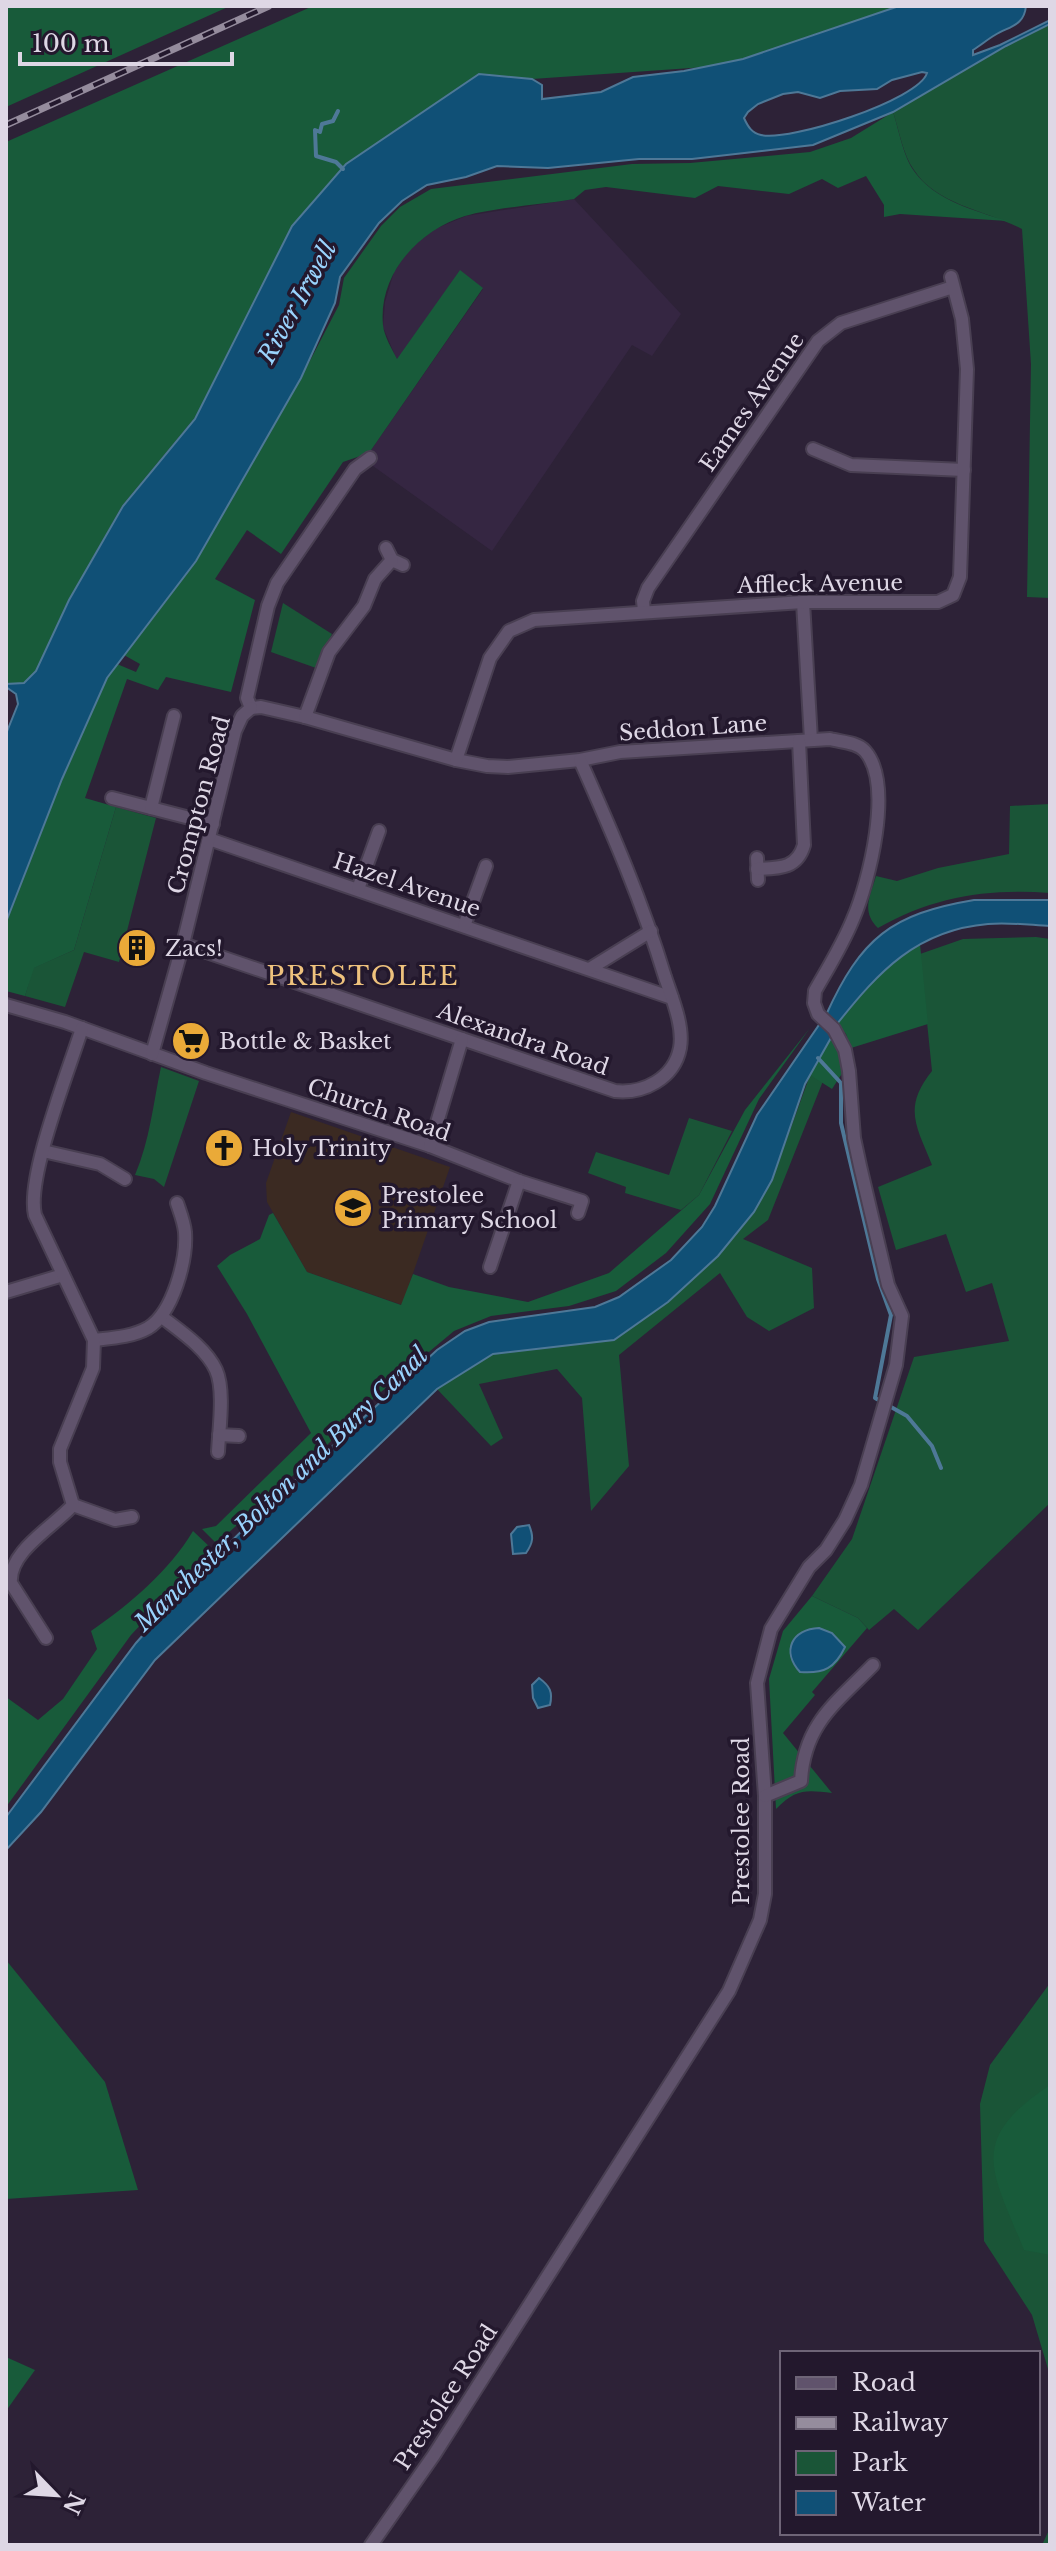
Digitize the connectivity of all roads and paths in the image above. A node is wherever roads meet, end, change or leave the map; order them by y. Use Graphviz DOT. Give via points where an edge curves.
graph roads {
  1 [pos="952,282"];
  2 [pos="813,449"];
  3 [pos="370,458"];
  4 [pos="964,470"];
  5 [pos="394,558"];
  6 [pos="803,602"];
  7 [pos="644,611"];
  8 [pos="251,708"];
  9 [pos="174,716"];
  10 [pos="305,717"];
  11 [pos="805,740"];
  12 [pos="456,760"];
  13 [pos="580,760"];
  14 [pos="112,798"];
  15 [pos="151,808"];
  16 [pos="213,824"];
  17 [pos="379,831"];
  18 [pos="209,839"];
  19 [pos="486,866"];
  20 [pos="757,869"];
  21 [pos="358,889"];
  22 [pos="464,926"];
  23 [pos="651,931"];
  24 [pos="183,944"];
  25 [pos="591,968"];
  26 [pos="672,998"];
  27 [pos="6,1005"];
  28 [pos="82,1028"];
  29 [pos="834,1029"];
  30 [pos="462,1039"];
  31 [pos="152,1054"];
  32 [pos="430,1146"];
  33 [pos="43,1151"];
  34 [pos="125,1179"];
  35 [pos="519,1181"];
  36 [pos="177,1203"];
  37 [pos="578,1213"];
  38 [pos="197,1215"];
  39 [pos="183,1219"];
  40 [pos="490,1267"];
  41 [pos="63,1275"];
  42 [pos="6,1292"];
  43 [pos="162,1317"];
  44 [pos="94,1340"];
  45 [pos="219,1435"];
  46 [pos="239,1436"];
  47 [pos="218,1452"];
  48 [pos="73,1505"];
  49 [pos="132,1517"];
  50 [pos="46,1638"];
  51 [pos="873,1665"];
  52 [pos="765,1796"];
  53 [pos="371,2545"];
  1 -- 4 [label="street, Affleck Avenue" via="966,345"];
  1 -- 7 [label="street, Eames Avenue" via="841,323 818,341 648,588"];
  2 -- 4 [label="street" via="829,450 851,465"];
  3 -- 8 [label="street, Crompton Road" via="355,469 277,583 247,698"];
  4 -- 6 [label="street, Affleck Avenue" via="960,577 953,595 938,602"];
  5 -- 10 [label="street" via="329,652"];
  6 -- 7 [label="street, Affleck Avenue"];
  6 -- 11 [label="street"];
  7 -- 12 [label="street, Affleck Avenue" via="534,620 509,631 490,658"];
  8 -- 10 [label="street, Seddon Lane"];
  8 -- 16 [label="street, Crompton Road" via="235,731"];
  9 -- 15 [label="street"];
  10 -- 12 [label="street, Seddon Lane"];
  11 -- 13 [label="street, Seddon Lane" via="620,752"];
  11 -- 20 [label="street" via="801,854 786,867"];
  11 -- 29 [label="street, Seddon Lane" via="830,739 865,750 874,766 878,795 879,817 853,921 815,991 818,1014"];
  12 -- 13 [label="street, Seddon Lane" via="508,767"];
  13 -- 23 [label="street, Alexandra Road"];
  14 -- 15 [label="street"];
  15 -- 16 [label="street"];
  16 -- 18 [label="street, Crompton Road"];
  17 -- 21 [label="street"];
  18 -- 21 [label="street, Hazel Avenue"];
  18 -- 24 [label="street, Crompton Road"];
  19 -- 22 [label="street"];
  21 -- 22 [label="street, Hazel Avenue"];
  22 -- 25 [label="street, Hazel Avenue"];
  23 -- 25 [label="street"];
  23 -- 26 [label="street, Alexandra Road"];
  24 -- 30 [label="street, Alexandra Road"];
  24 -- 31 [label="street, Crompton Road"];
  25 -- 26 [label="street, Hazel Avenue"];
  26 -- 30 [label="street, Alexandra Road" via="680,1050 662,1078 631,1093"];
  27 -- 28 [label="street, Church Road"];
  28 -- 31 [label="street, Church Road"];
  28 -- 33 [label="street"];
  29 -- 52 [label="street, Prestolee Road" via="845,1050 854,1138 874,1227 888,1285 902,1316 896,1365 861,1485 845,1520 771,1629 757,1683"];
  30 -- 32 [label="street"];
  31 -- 32 [label="street, Church Road"];
  32 -- 35 [label="street, Church Road"];
  33 -- 34 [label="street" via="100,1164 107,1176"];
  33 -- 41 [label="street" via="32,1204"];
  35 -- 37 [label="street, Church Road" via="582,1201"];
  35 -- 40 [label="street" via="504,1246"];
  36 -- 39 [label="street"];
  38 -- 39 [label="street"];
  39 -- 43 [label="street" via="184,1253"];
  41 -- 42 [label="street"];
  41 -- 44 [label="street"];
  43 -- 44 [label="street" via="130,1335"];
  43 -- 45 [label="street" via="199,1348 217,1372"];
  44 -- 48 [label="street" via="93,1368 60,1449"];
  45 -- 46 [label="street"];
  45 -- 47 [label="street"];
  48 -- 49 [label="street" via="115,1520"];
  48 -- 50 [label="street" via="21,1551 10,1574"];
  51 -- 52 [label="street" via="826,1712 809,1738 801,1781"];
  52 -- 53 [label="street, Prestolee Road" via="765,1894 760,1920 729,1991 434,2455"];
}
